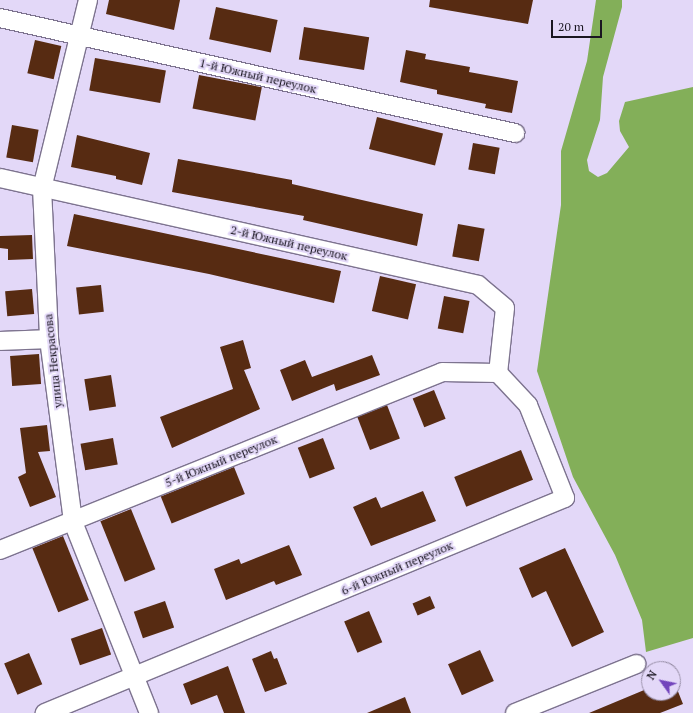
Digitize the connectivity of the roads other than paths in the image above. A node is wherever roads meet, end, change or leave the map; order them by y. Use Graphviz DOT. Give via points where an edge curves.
graph roads {
  1 [pos="88,0"];
  2 [pos="0,18"];
  3 [pos="79,36"];
  4 [pos="515,133"];
  5 [pos="0,178"];
  6 [pos="42,188"];
  7 [pos="49,339"];
  8 [pos="0,341"];
  9 [pos="498,373"];
  10 [pos="73,522"];
  11 [pos="0,550"];
  12 [pos="636,664"];
  13 [pos="135,678"];
  14 [pos="45,713"];
  15 [pos="149,713"];
  16 [pos="516,713"];
  1 -- 3 [label="street, улица Некрасова"];
  2 -- 3 [label="street, 1-й Южный переулок"];
  3 -- 4 [label="street, 1-й Южный переулок"];
  3 -- 6 [label="street, улица Некрасова"];
  5 -- 6 [label="street, 2-й Южный переулок"];
  6 -- 7 [label="street, улица Некрасова"];
  6 -- 9 [label="street, 2-й Южный переулок" via="478,285 505,308"];
  7 -- 8 [label="street"];
  7 -- 10 [label="street, улица Некрасова"];
  9 -- 10 [label="street, 5-й Южный переулок" via="442,372"];
  9 -- 13 [label="street, 6-й Южный переулок" via="528,405 565,498"];
  10 -- 11 [label="street, 5-й Южный переулок"];
  10 -- 13 [label="street, улица Некрасова"];
  12 -- 16 [label="street"];
  13 -- 14 [label="street, 6-й Южный переулок"];
  13 -- 15 [label="street, улица Некрасова"];
}
